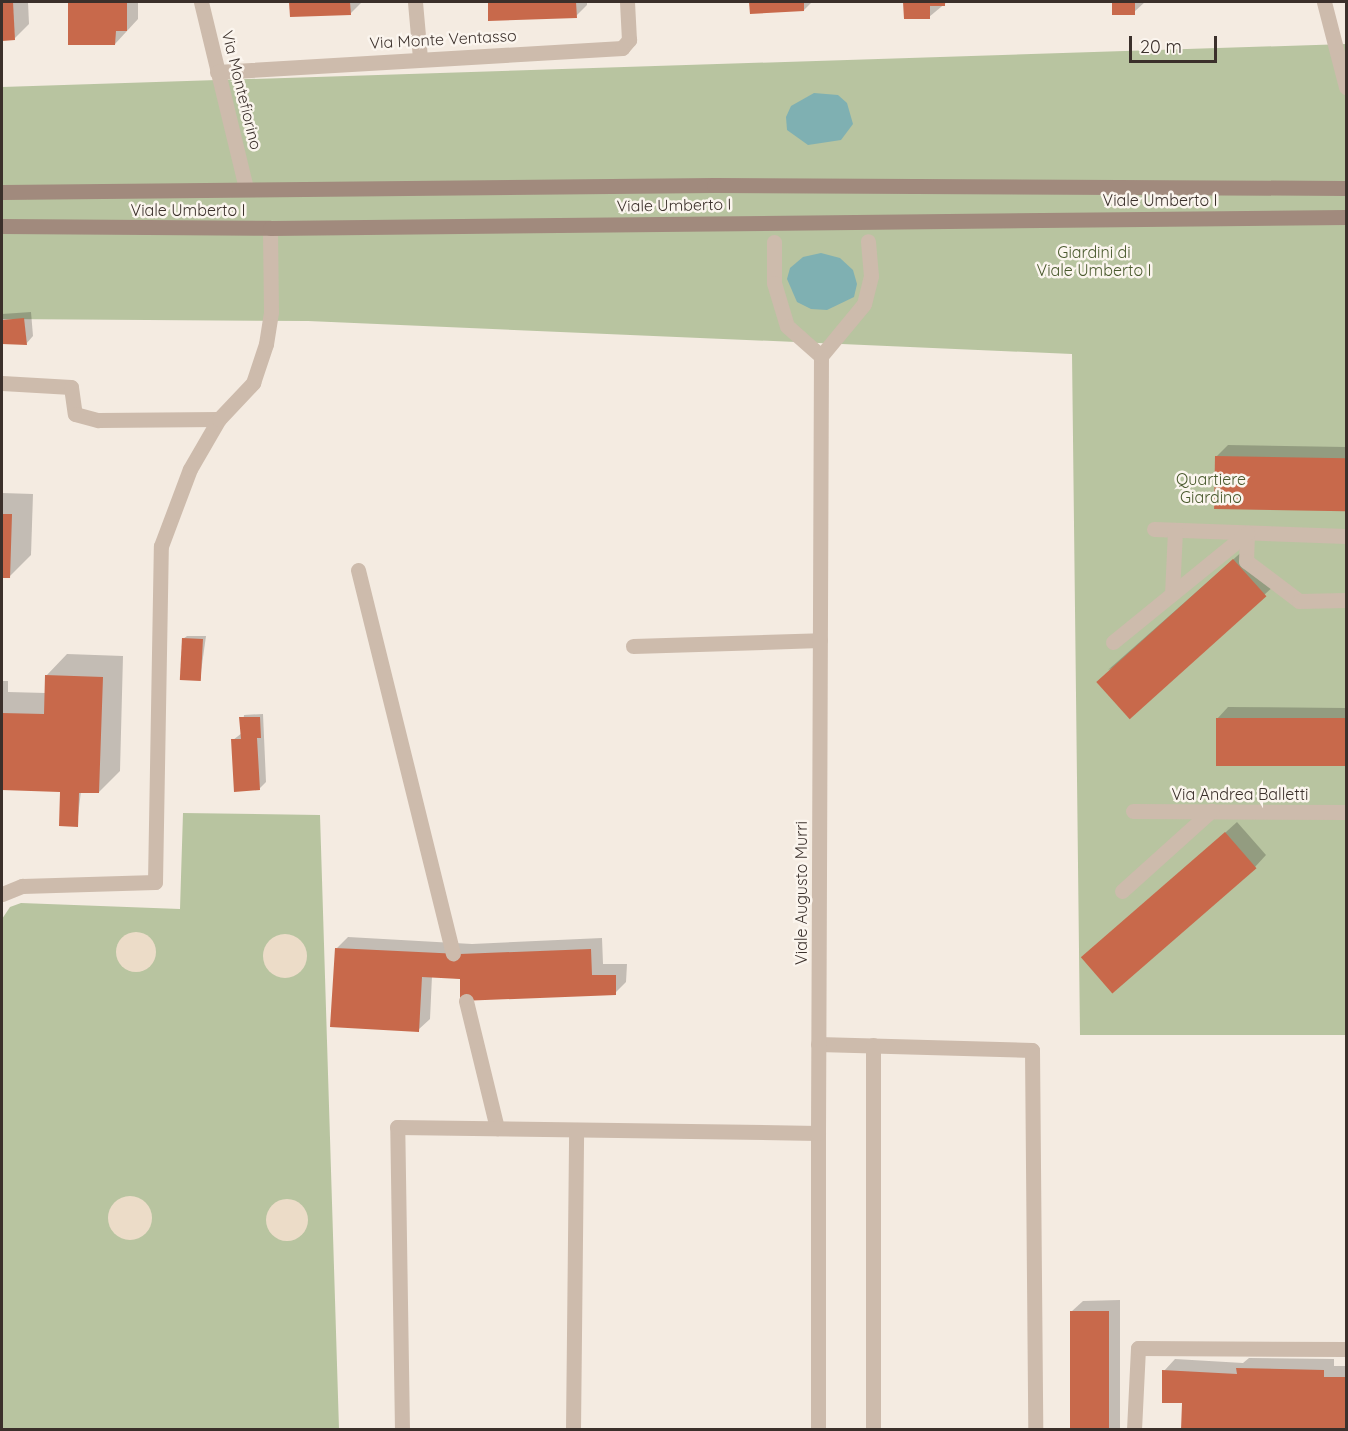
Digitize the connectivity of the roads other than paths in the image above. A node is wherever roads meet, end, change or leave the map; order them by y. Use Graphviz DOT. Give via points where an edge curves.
graph roads {
  1 [pos="201,2"];
  2 [pos="416,2"];
  3 [pos="627,2"];
  4 [pos="1324,2"];
  5 [pos="420,58"];
  6 [pos="217,72"];
  7 [pos="1347,87"];
  8 [pos="246,188"];
  9 [pos="1347,188"];
  10 [pos="2,192"];
  11 [pos="1347,217"];
  12 [pos="2,226"];
  13 [pos="270,228"];
  14 [pos="868,241"];
  15 [pos="774,242"];
  16 [pos="821,356"];
  17 [pos="2,383"];
  18 [pos="219,420"];
  19 [pos="1154,529"];
  20 [pos="1175,530"];
  21 [pos="1247,533"];
  22 [pos="1347,536"];
  23 [pos="358,570"];
  24 [pos="1172,594"];
  25 [pos="1347,600"];
  26 [pos="820,640"];
  27 [pos="1113,642"];
  28 [pos="633,646"];
  29 [pos="1133,811"];
  30 [pos="1211,811"];
  31 [pos="1347,812"];
  32 [pos="1122,891"];
  33 [pos="2,894"];
  34 [pos="453,953"];
  35 [pos="466,1001"];
  36 [pos="818,1044"];
  37 [pos="873,1045"];
  38 [pos="497,1128"];
  39 [pos="576,1130"];
  40 [pos="818,1134"];
  41 [pos="1347,1349"];
  42 [pos="402,1430"];
  43 [pos="573,1430"];
  44 [pos="818,1430"];
  45 [pos="873,1430"];
  46 [pos="1035,1430"];
  47 [pos="1134,1430"];
  1 -- 6 [label="street, Via Montefiorino"];
  2 -- 5 [label="street"];
  3 -- 5 [label="street, Via Monte Ventasso" via="628,40 622,48"];
  4 -- 7 [label="street"];
  5 -- 6 [label="street, Via Monte Ventasso"];
  6 -- 8 [label="street, Via Montefiorino"];
  8 -- 9 [label="main road, Viale Umberto I"];
  8 -- 10 [label="main road, Viale Umberto I"];
  11 -- 13 [label="main road, Viale Umberto I"];
  12 -- 13 [label="main road, Viale Umberto I"];
  13 -- 18 [label="street" via="271,312 266,344 253,383"];
  14 -- 16 [label="street" via="871,276 864,304"];
  15 -- 16 [label="street" via="774,283 787,326"];
  16 -- 26 [label="street, Viale Augusto Murri"];
  17 -- 18 [label="street" via="71,387 75,414 98,420"];
  18 -- 33 [label="street" via="186,478 160,546 155,882 22,886"];
  19 -- 20 [label="street"];
  20 -- 21 [label="street"];
  20 -- 24 [label="street"];
  21 -- 22 [label="street"];
  21 -- 24 [label="street"];
  21 -- 25 [label="street" via="1246,561 1299,602"];
  23 -- 34 [label="street"];
  24 -- 27 [label="street"];
  26 -- 28 [label="street"];
  26 -- 36 [label="street, Viale Augusto Murri"];
  29 -- 30 [label="street, Via Andrea Balletti"];
  30 -- 31 [label="street, Via Andrea Balletti"];
  30 -- 32 [label="street"];
  35 -- 38 [label="street"];
  36 -- 37 [label="street"];
  36 -- 40 [label="street, Viale Augusto Murri"];
  37 -- 45 [label="street"];
  37 -- 46 [label="street" via="1032,1050"];
  38 -- 39 [label="street"];
  38 -- 42 [label="street" via="397,1127"];
  39 -- 40 [label="street"];
  39 -- 43 [label="street"];
  40 -- 44 [label="street, Viale Augusto Murri"];
  41 -- 47 [label="street" via="1138,1348"];
}
